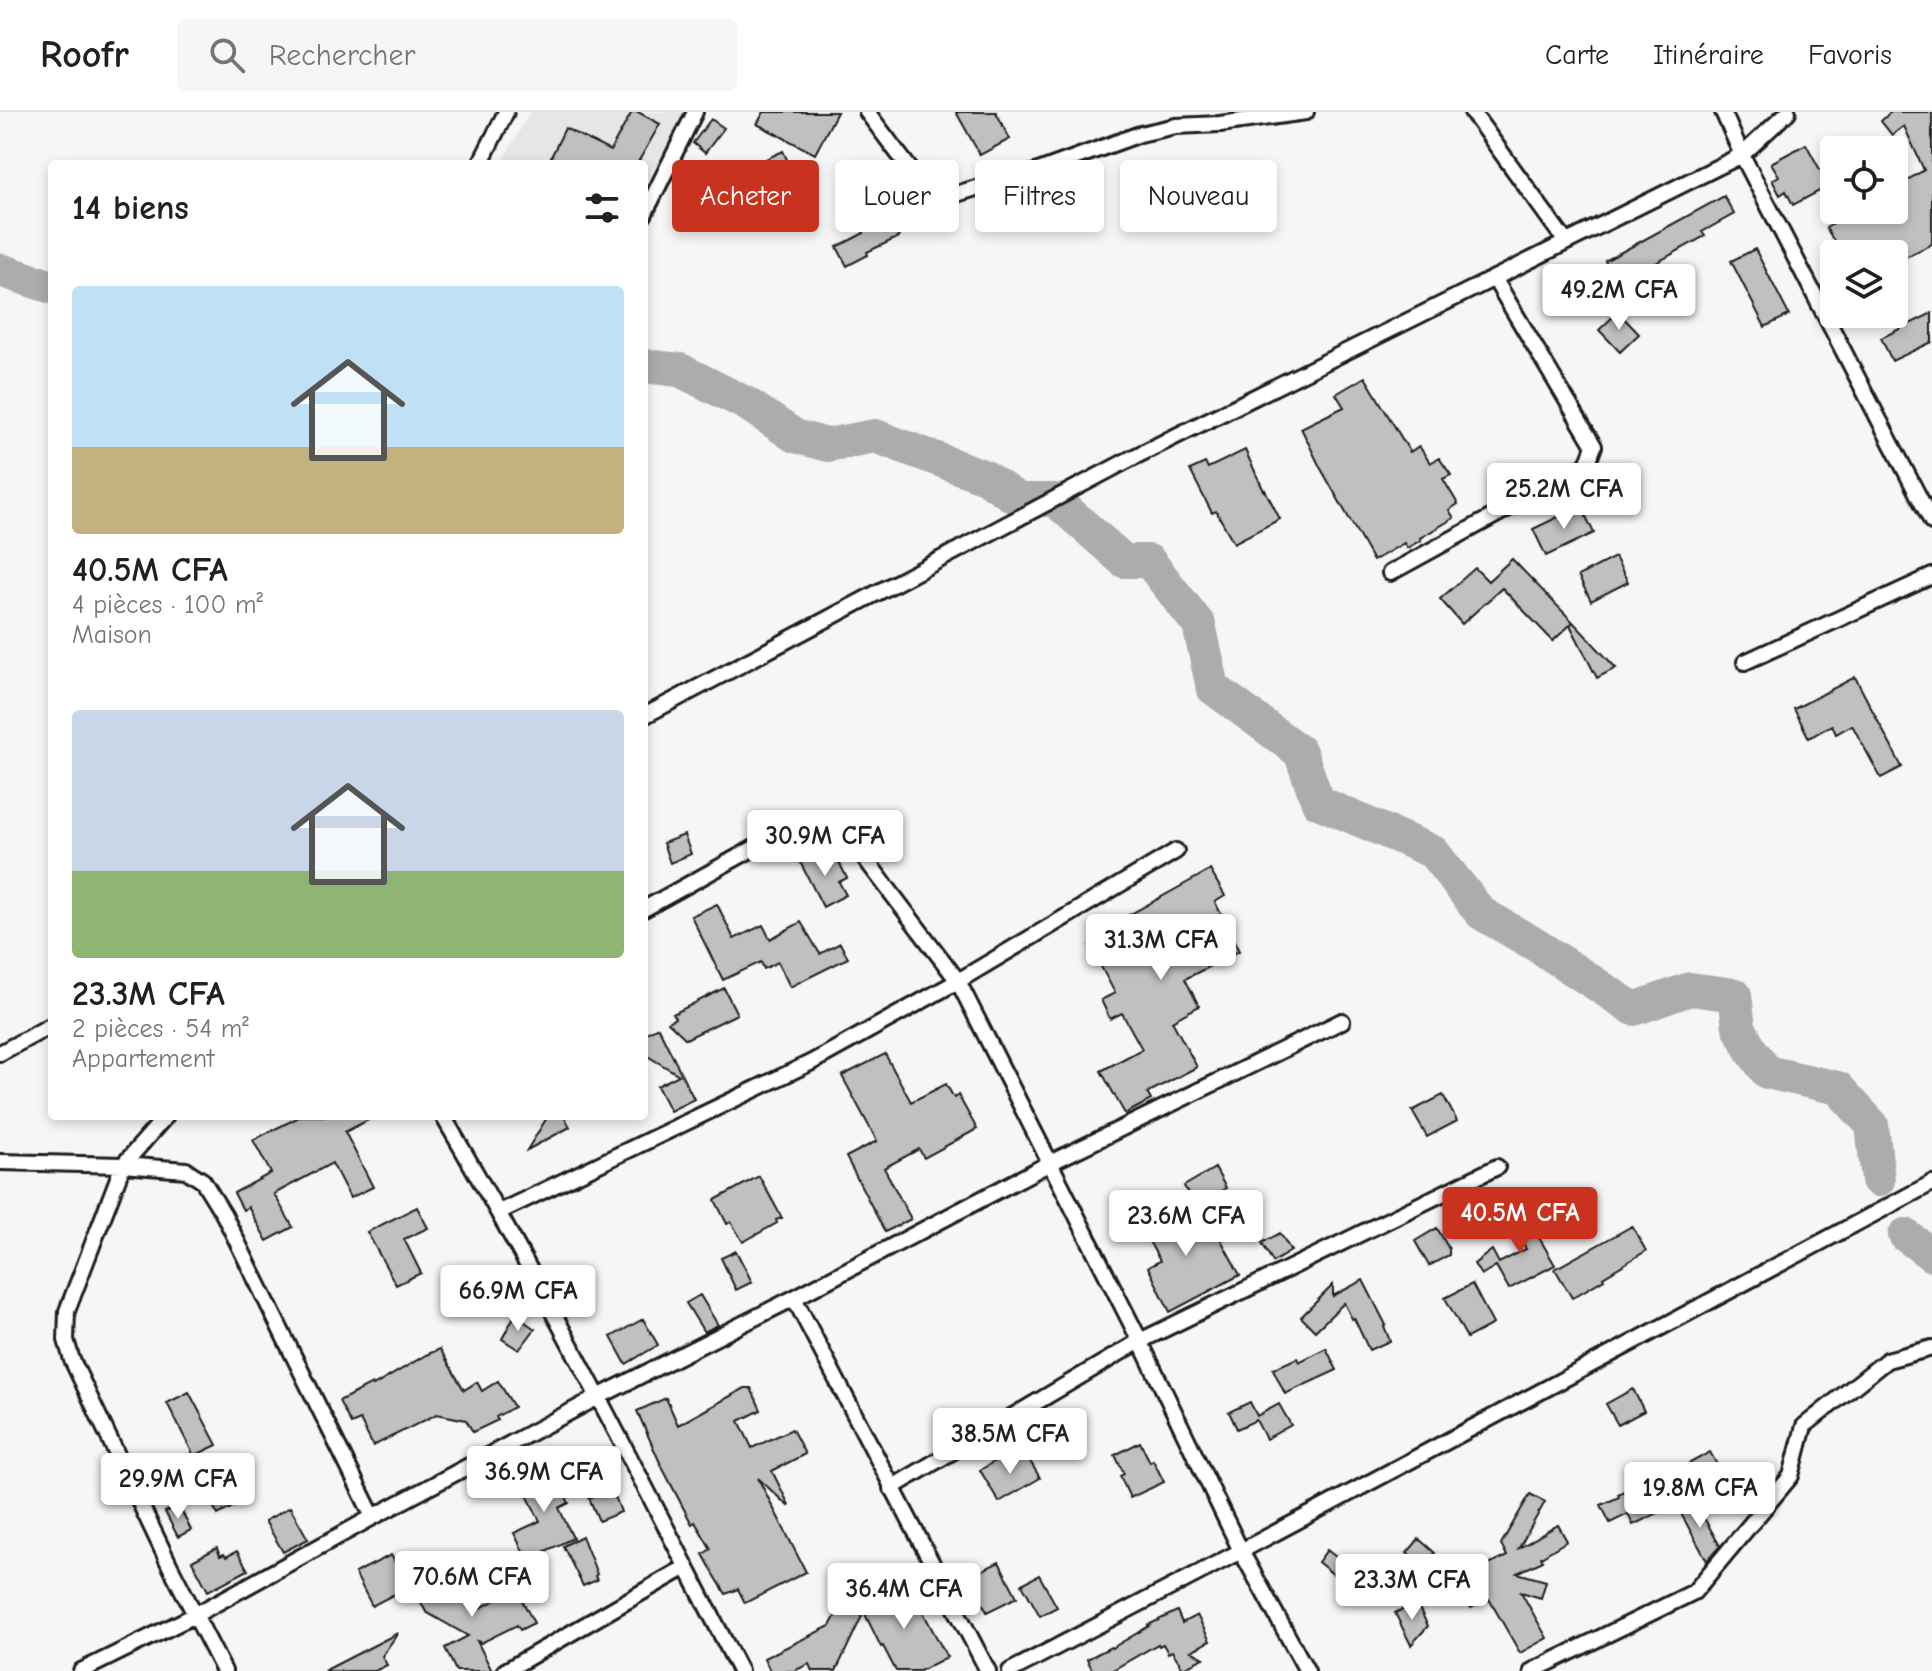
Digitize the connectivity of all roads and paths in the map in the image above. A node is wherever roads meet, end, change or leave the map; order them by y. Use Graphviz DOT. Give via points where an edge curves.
graph roads {
  1 [pos="506,112"];
  2 [pos="695,112"];
  3 [pos="867,112"];
  4 [pos="1306,112"];
  5 [pos="1472,112"];
  6 [pos="1723,112"];
  7 [pos="1788,112"];
  8 [pos="1742,155"];
  9 [pos="482,160"];
  10 [pos="648,207"];
  11 [pos="1566,242"];
  12 [pos="1494,278"];
  13 [pos="1932,522"];
  14 [pos="1390,573"];
  15 [pos="1932,576"];
  16 [pos="1745,662"];
  17 [pos="648,714"];
  18 [pos="1176,851"];
  19 [pos="648,907"];
  20 [pos="958,981"];
  21 [pos="1342,1021"];
  22 [pos="48,1027"];
  23 [pos="0,1053"];
  24 [pos="162,1120"];
  25 [pos="445,1120"];
  26 [pos="0,1162"];
  27 [pos="1050,1163"];
  28 [pos="123,1165"];
  29 [pos="1497,1167"];
  30 [pos="1932,1183"];
  31 [pos="499,1212"];
  32 [pos="794,1298"];
  33 [pos="1140,1341"];
  34 [pos="1932,1348"];
  35 [pos="598,1397"];
  36 [pos="891,1488"];
  37 [pos="373,1517"];
  38 [pos="1241,1551"];
  39 [pos="686,1567"];
  40 [pos="195,1615"];
  41 [pos="81,1671"];
  42 [pos="224,1671"];
  43 [pos="505,1671"];
  44 [pos="740,1671"];
  45 [pos="988,1671"];
  46 [pos="1010,1671"];
  47 [pos="1307,1671"];
  48 [pos="1532,1671"];
  1 -- 9 [label="street"];
  2 -- 10 [label="street"];
  3 -- 4 [label="street" via="934,201 1030,174 1140,134"];
  5 -- 11 [label="street"];
  6 -- 8 [label="street"];
  7 -- 8 [label="street"];
  8 -- 11 [label="street"];
  8 -- 13 [label="street"];
  11 -- 12 [label="street"];
  12 -- 14 [label="street" via="1594,446 1587,465"];
  12 -- 17 [label="street" via="1132,458"];
  15 -- 16 [label="street"];
  18 -- 20 [label="street"];
  19 -- 20 [label="street" via="774,837 842,828"];
  20 -- 27 [label="street"];
  20 -- 31 [label="street" via="812,1062"];
  21 -- 27 [label="street"];
  22 -- 23 [label="street"];
  24 -- 28 [label="street"];
  25 -- 31 [label="street"];
  26 -- 28 [label="street"];
  27 -- 32 [label="street"];
  27 -- 33 [label="street"];
  28 -- 37 [label="street" via="186,1170 203,1181"];
  28 -- 40 [label="street" via="67,1311 66,1340"];
  29 -- 33 [label="street"];
  30 -- 38 [label="street"];
  31 -- 35 [label="street"];
  32 -- 35 [label="street"];
  32 -- 36 [label="street"];
  33 -- 36 [label="street"];
  33 -- 38 [label="street"];
  34 -- 48 [label="street" via="1887,1360 1804,1426 1791,1476 1694,1592"];
  35 -- 37 [label="street"];
  35 -- 39 [label="street"];
  36 -- 45 [label="street"];
  37 -- 40 [label="street"];
  38 -- 46 [label="street"];
  38 -- 47 [label="street"];
  39 -- 43 [label="street"];
  39 -- 44 [label="street"];
  40 -- 41 [label="street"];
  40 -- 42 [label="street"];
}
